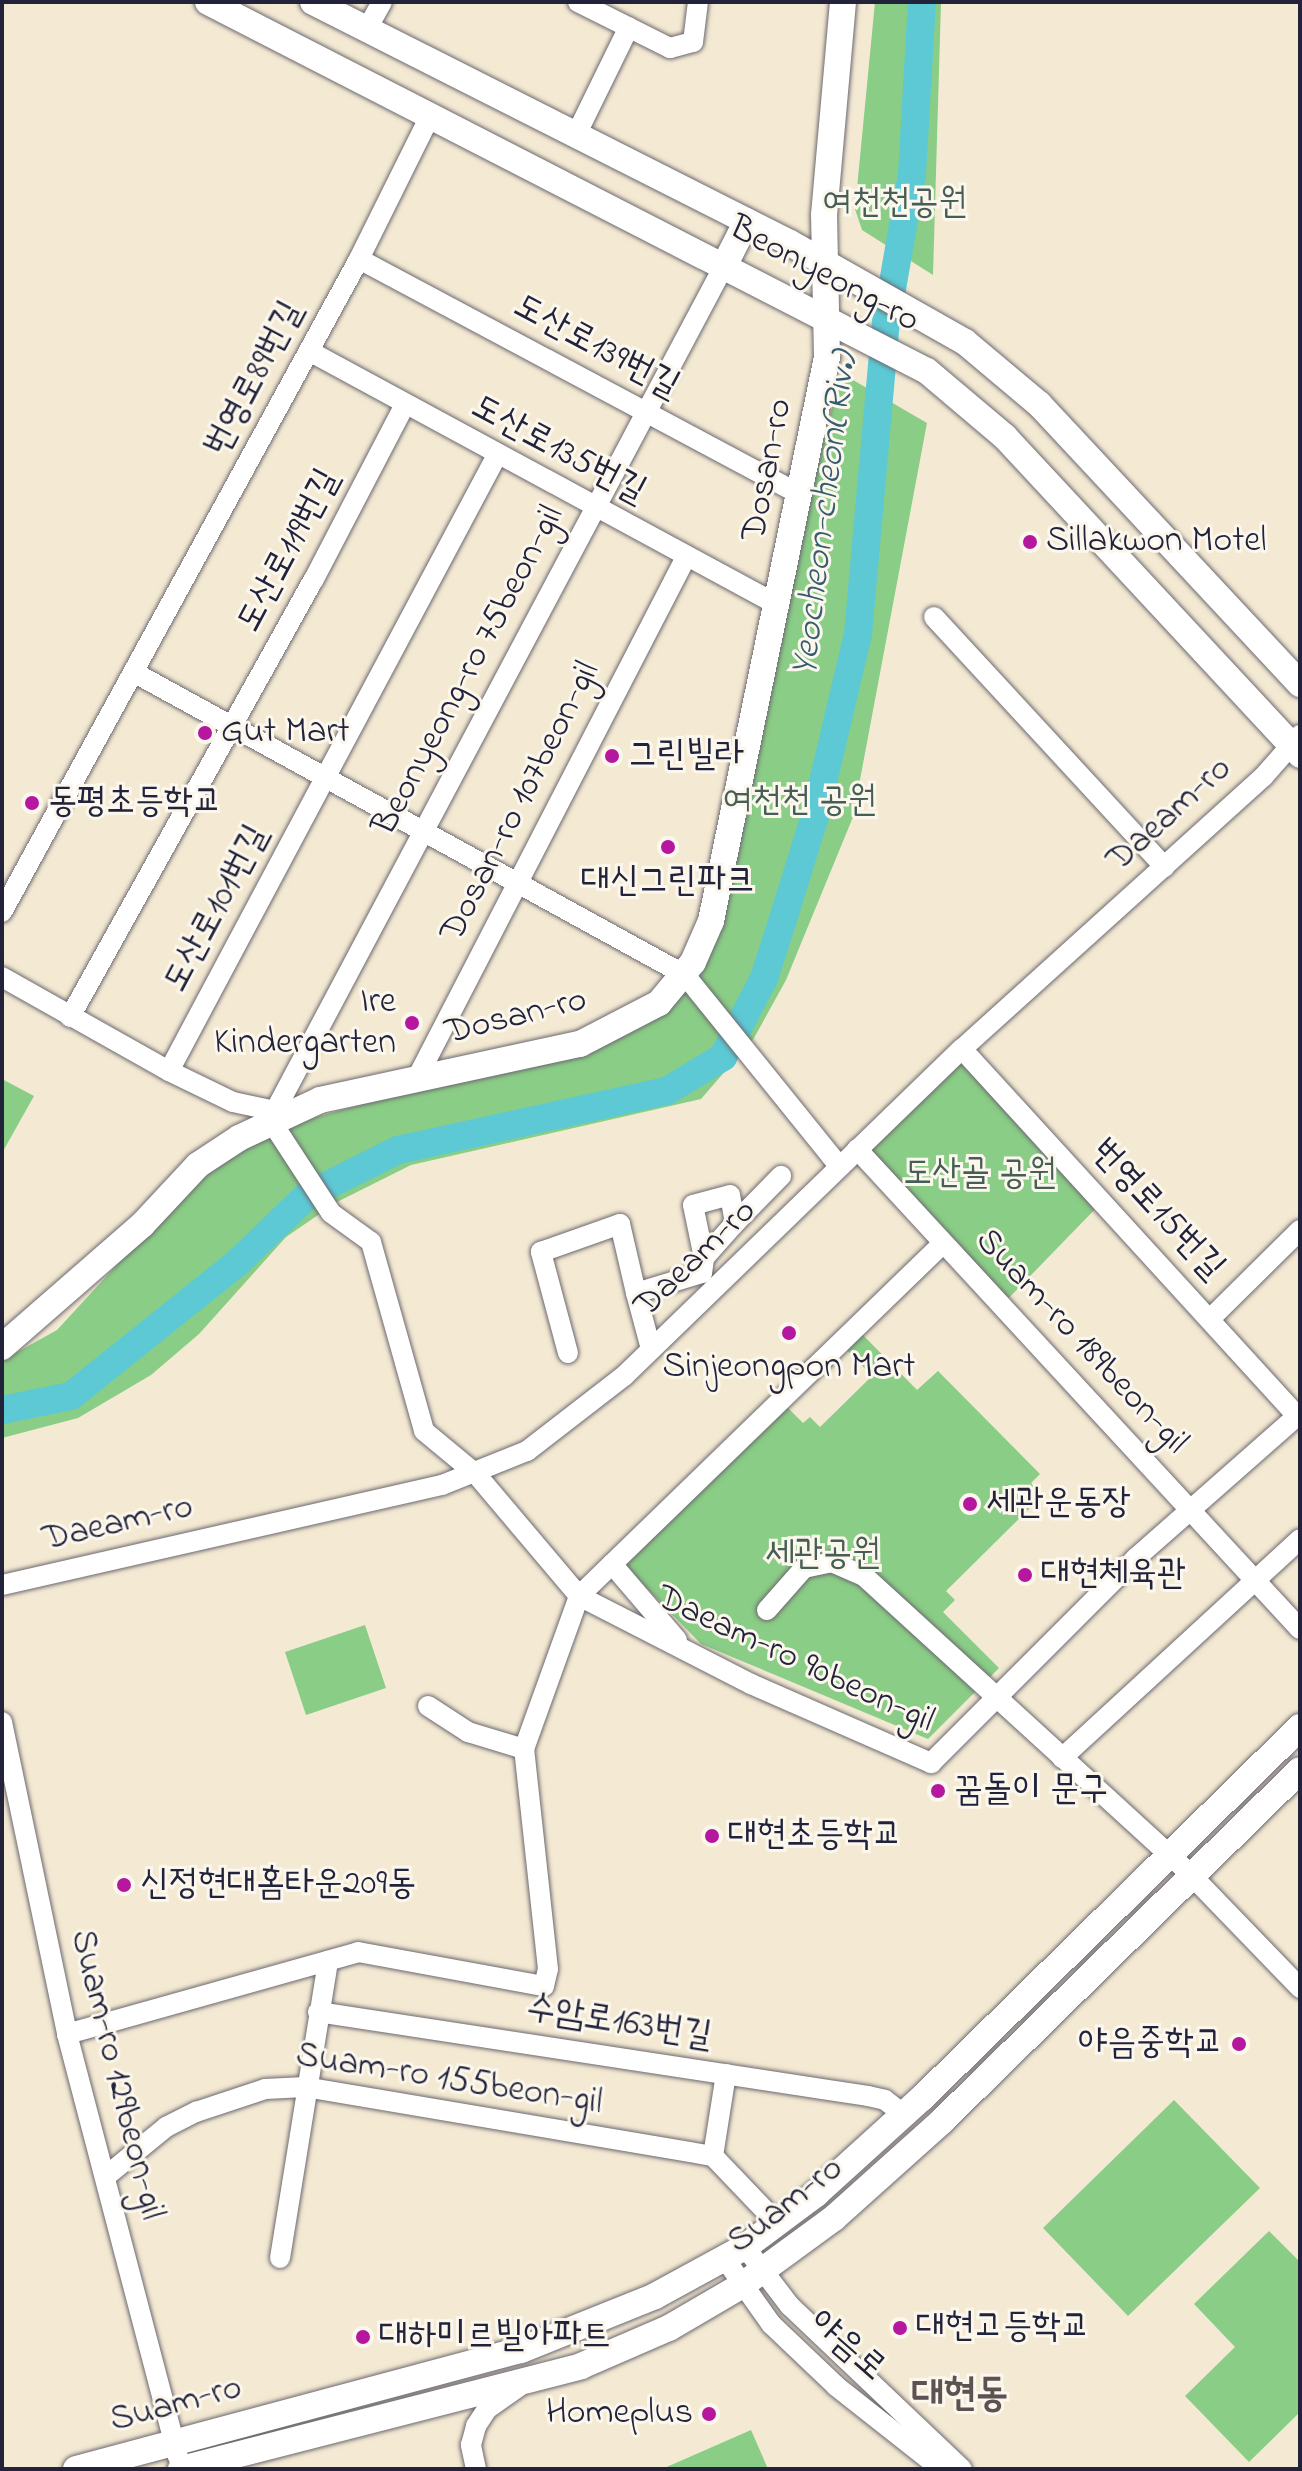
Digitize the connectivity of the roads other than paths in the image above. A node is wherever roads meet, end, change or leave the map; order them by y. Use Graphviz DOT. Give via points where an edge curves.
graph roads {
  1 [pos="208,2"];
  2 [pos="313,2"];
  3 [pos="382,2"];
  4 [pos="578,2"];
  5 [pos="698,2"];
  6 [pos="843,2"];
  7 [pos="629,27"];
  8 [pos="367,29"];
  9 [pos="431,114"];
  10 [pos="576,135"];
  11 [pos="747,221"];
  12 [pos="359,259"];
  13 [pos="824,261"];
  14 [pos="725,264"];
  15 [pos="837,322"];
  16 [pos="309,351"];
  17 [pos="404,406"];
  18 [pos="646,413"];
  19 [pos="496,457"];
  20 [pos="801,495"];
  21 [pos="594,508"];
  22 [pos="686,557"];
  23 [pos="778,605"];
  24 [pos="934,617"];
  25 [pos="135,673"];
  26 [pos="1300,684"];
  27 [pos="231,728"];
  28 [pos="1297,745"];
  29 [pos="326,779"];
  30 [pos="423,832"];
  31 [pos="1165,867"];
  32 [pos="517,883"];
  33 [pos="2,912"];
  34 [pos="685,975"];
  35 [pos="2,977"];
  36 [pos="70,1017"];
  37 [pos="962,1049"];
  38 [pos="169,1071"];
  39 [pos="416,1080"];
  40 [pos="274,1117"];
  41 [pos="857,1149"];
  42 [pos="839,1166"];
  43 [pos="781,1176"];
  44 [pos="735,1223"];
  45 [pos="1300,1230"];
  46 [pos="943,1243"];
  47 [pos="704,1258"];
  48 [pos="636,1293"];
  49 [pos="1211,1318"];
  50 [pos="2,1347"];
  51 [pos="651,1349"];
  52 [pos="568,1353"];
  53 [pos="1299,1418"];
  54 [pos="476,1474"];
  55 [pos="1190,1510"];
  56 [pos="1300,1539"];
  57 [pos="612,1564"];
  58 [pos="1254,1580"];
  59 [pos="2,1585"];
  60 [pos="579,1596"];
  61 [pos="767,1610"];
  62 [pos="1300,1629"];
  63 [pos="685,1649"];
  64 [pos="996,1696"];
  65 [pos="428,1706"];
  66 [pos="2,1722"];
  67 [pos="1300,1727"];
  68 [pos="524,1749"];
  69 [pos="1062,1758"];
  70 [pos="1298,1775"];
  71 [pos="1168,1858"];
  72 [pos="1192,1876"];
  73 [pos="328,1961"];
  74 [pos="1300,1988"];
  75 [pos="318,2012"];
  76 [pos="67,2034"];
  77 [pos="726,2074"];
  78 [pos="305,2087"];
  79 [pos="904,2115"];
  80 [pos="713,2156"];
  81 [pos="105,2177"];
  82 [pos="777,2223"];
  83 [pos="735,2253"];
  84 [pos="280,2258"];
  85 [pos="752,2279"];
  86 [pos="545,2375"];
  87 [pos="174,2442"];
  88 [pos="76,2469"];
  89 [pos="181,2469"];
  90 [pos="476,2469"];
  91 [pos="941,2469"];
  92 [pos="962,2469"];
  1 -- 9 [label="main road, Beonyeong-ro"];
  2 -- 8 [label="main road, Beonyeong-ro"];
  3 -- 8 [label="street"];
  4 -- 7 [label="street"];
  5 -- 7 [label="street" via="693,42 670,48"];
  6 -- 13 [label="main road, Dosan-ro"];
  7 -- 10 [label="street"];
  8 -- 10 [label="main road, Beonyeong-ro"];
  9 -- 12 [label="street, 번영로89번길"];
  9 -- 14 [label="main road, Beonyeong-ro"];
  10 -- 11 [label="main road, Beonyeong-ro"];
  11 -- 13 [label="main road, Beonyeong-ro"];
  11 -- 14 [label="main road"];
  12 -- 16 [label="street, 번영로89번길"];
  12 -- 18 [label="street, 도산로139번길"];
  13 -- 15 [label="main road, Dosan-ro"];
  13 -- 26 [label="main road, Beonyeong-ro" via="944,329 1039,404"];
  14 -- 15 [label="main road, Beonyeong-ro"];
  14 -- 18 [label="street, Beonyeong-ro 75beon-gil"];
  15 -- 20 [label="main road, Dosan-ro"];
  15 -- 28 [label="main road, Beonyeong-ro" via="927,371 1005,437"];
  16 -- 17 [label="street, 도산로135번길"];
  16 -- 25 [label="street, 번영로89번길"];
  17 -- 19 [label="street, 도산로135번길"];
  17 -- 27 [label="street, 도산로119번길"];
  18 -- 20 [label="street, 도산로139번길"];
  18 -- 21 [label="street, Beonyeong-ro 75beon-gil"];
  19 -- 21 [label="street, 도산로135번길"];
  19 -- 29 [label="street"];
  20 -- 23 [label="main road, Dosan-ro"];
  21 -- 22 [label="street, 도산로135번길"];
  21 -- 30 [label="street, Beonyeong-ro 75beon-gil"];
  22 -- 23 [label="street, 도산로135번길"];
  22 -- 32 [label="street, Dosan-ro 107beon-gil"];
  23 -- 34 [label="main road, Dosan-ro" via="711,921"];
  24 -- 31 [label="street"];
  25 -- 27 [label="street"];
  25 -- 33 [label="street, 번영로89번길"];
  27 -- 29 [label="street"];
  27 -- 36 [label="street, 도산로101번길"];
  28 -- 31 [label="street, Daeam-ro"];
  29 -- 30 [label="street"];
  29 -- 38 [label="street, 도산로101번길"];
  30 -- 32 [label="street"];
  30 -- 40 [label="street, Beonyeong-ro 75beon-gil"];
  31 -- 37 [label="street, Daeam-ro"];
  32 -- 34 [label="street"];
  32 -- 39 [label="street, Dosan-ro 107beon-gil"];
  34 -- 39 [label="main road, Dosan-ro" via="638,1017 580,1044"];
  34 -- 42 [label="street"];
  35 -- 36 [label="street"];
  36 -- 38 [label="street"];
  37 -- 41 [label="street, Daeam-ro"];
  37 -- 49 [label="street, 번영로15번길"];
  38 -- 40 [label="street"];
  39 -- 40 [label="main road, Dosan-ro" via="320,1100"];
  40 -- 50 [label="main road, Dosan-ro" via="198,1165 142,1225"];
  40 -- 54 [label="street, Daeam-ro 90beon-gil" via="331,1213 371,1242 424,1431"];
  41 -- 42 [label="street, Daeam-ro"];
  41 -- 46 [label="street, Suam-ro 189beon-gil"];
  42 -- 51 [label="street, Daeam-ro"];
  43 -- 44 [label="street"];
  44 -- 47 [label="street"];
  44 -- 47 [label="street" via="730,1195 693,1205"];
  45 -- 49 [label="street"];
  46 -- 55 [label="street, Suam-ro 189beon-gil"];
  46 -- 57 [label="street"];
  47 -- 48 [label="street" via="702,1273"];
  48 -- 51 [label="street"];
  48 -- 52 [label="street" via="620,1224 541,1252"];
  49 -- 53 [label="street, 번영로15번길"];
  51 -- 54 [label="street, Daeam-ro" via="574,1419 527,1451"];
  53 -- 55 [label="street, Daeam-ro 90beon-gil"];
  54 -- 59 [label="street, Daeam-ro"];
  54 -- 60 [label="street, Daeam-ro 90beon-gil"];
  55 -- 58 [label="street, Suam-ro 189beon-gil"];
  55 -- 64 [label="street, Daeam-ro 90beon-gil"];
  56 -- 58 [label="street"];
  57 -- 60 [label="street"];
  57 -- 63 [label="street"];
  58 -- 62 [label="street, Suam-ro 189beon-gil"];
  58 -- 69 [label="street"];
  60 -- 63 [label="street, Daeam-ro 90beon-gil"];
  60 -- 68 [label="street"];
  61 -- 64 [label="street" via="804,1568 832,1562 864,1576 907,1611"];
  63 -- 64 [label="street, Daeam-ro 90beon-gil" via="931,1763"];
  64 -- 69 [label="street"];
  65 -- 68 [label="street" via="468,1732"];
  66 -- 76 [label="street, Suam-ro 129beon-gil"];
  67 -- 71 [label="main road, Suam-ro"];
  68 -- 73 [label="street" via="548,1969 544,1986 358,1952"];
  69 -- 71 [label="street"];
  70 -- 72 [label="main road, Suam-ro"];
  71 -- 72 [label="street"];
  71 -- 79 [label="main road, Suam-ro"];
  72 -- 74 [label="street"];
  72 -- 85 [label="main road, Suam-ro" via="920,2140 834,2218"];
  73 -- 75 [label="street"];
  73 -- 76 [label="street"];
  75 -- 77 [label="street, 수암로163번길"];
  75 -- 78 [label="street"];
  76 -- 81 [label="street, Suam-ro 129beon-gil"];
  77 -- 79 [label="street, 수암로163번길" via="868,2096 885,2100"];
  77 -- 80 [label="street"];
  78 -- 80 [label="street, Suam-ro 155beon-gil"];
  78 -- 81 [label="street, Suam-ro 155beon-gil" via="265,2089 196,2112 166,2127"];
  78 -- 84 [label="street"];
  79 -- 82 [label="main road, Suam-ro"];
  80 -- 82 [label="street"];
  81 -- 87 [label="street, Suam-ro 129beon-gil"];
  82 -- 83 [label="main road, Suam-ro"];
  83 -- 85 [label="street"];
  83 -- 87 [label="main road, Suam-ro" via="622,2312 521,2350"];
  85 -- 86 [label="main road, Suam-ro" via="615,2352"];
  85 -- 91 [label="street, 야음로" via="771,2324 836,2386"];
  85 -- 92 [label="street" via="790,2306"];
  86 -- 89 [label="main road, Suam-ro"];
  86 -- 90 [label="street" via="498,2399 481,2418 471,2445"];
  87 -- 88 [label="main road, Suam-ro"];
  87 -- 89 [label="street, Suam-ro 129beon-gil"];
}
